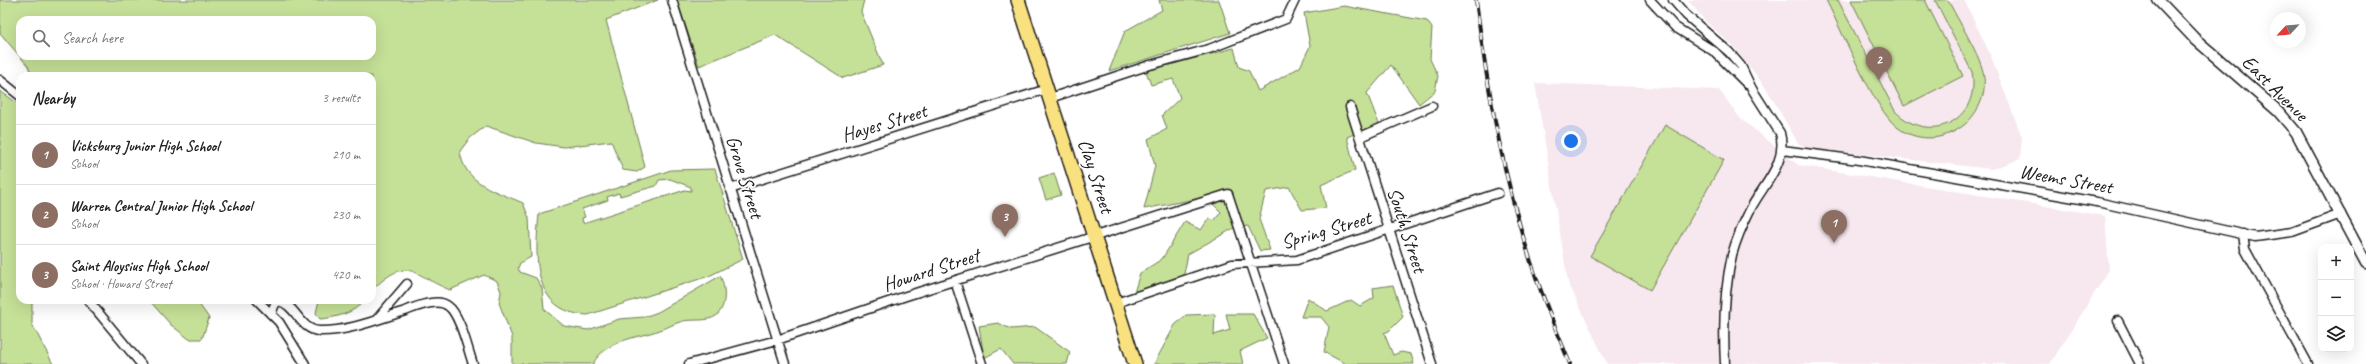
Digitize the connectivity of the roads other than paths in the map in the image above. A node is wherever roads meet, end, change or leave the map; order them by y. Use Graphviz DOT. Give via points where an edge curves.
graph roads {
  1 [pos="672,0"];
  2 [pos="1018,0"];
  3 [pos="1295,0"];
  4 [pos="1650,0"];
  5 [pos="1673,0"];
  6 [pos="2158,0"];
  7 [pos="0,80"];
  8 [pos="1752,89"];
  9 [pos="16,93"];
  10 [pos="1049,94"];
  11 [pos="1432,106"];
  12 [pos="1350,107"];
  13 [pos="1360,137"];
  14 [pos="1782,150"];
  15 [pos="730,189"];
  16 [pos="1498,193"];
  17 [pos="2341,214"];
  18 [pos="1389,229"];
  19 [pos="2243,234"];
  20 [pos="1094,235"];
  21 [pos="1251,263"];
  22 [pos="2366,263"];
  23 [pos="955,280"];
  24 [pos="407,284"];
  25 [pos="91,304"];
  26 [pos="261,304"];
  27 [pos="275,304"];
  28 [pos="288,304"];
  29 [pos="1116,304"];
  30 [pos="271,314"];
  31 [pos="377,320"];
  32 [pos="2118,321"];
  33 [pos="777,340"];
  34 [pos="141,364"];
  35 [pos="305,364"];
  36 [pos="473,364"];
  37 [pos="690,364"];
  38 [pos="785,364"];
  39 [pos="982,364"];
  40 [pos="1135,364"];
  41 [pos="1284,364"];
  42 [pos="1432,364"];
  43 [pos="1725,364"];
  44 [pos="2140,364"];
  45 [pos="2308,364"];
  1 -- 15 [label="street, Grove Street"];
  2 -- 10 [label="main road, Clay Street"];
  3 -- 10 [label="street, Hayes Street" via="1286,19 1209,49"];
  4 -- 8 [label="street" via="1675,27 1715,52"];
  5 -- 8 [label="street" via="1742,66"];
  6 -- 17 [label="street, East Avenue" via="2182,27 2285,119 2305,146"];
  7 -- 9 [label="street"];
  8 -- 14 [label="street" via="1780,133"];
  10 -- 15 [label="street, Hayes Street"];
  10 -- 20 [label="main road, Clay Street"];
  11 -- 13 [label="street"];
  12 -- 13 [label="street, South Street"];
  13 -- 18 [label="street, South Street"];
  14 -- 19 [label="street, Weems Street" via="1859,160 2097,202"];
  14 -- 43 [label="street" via="1776,169 1750,209 1732,255 1723,312"];
  15 -- 33 [label="street, Grove Street"];
  16 -- 18 [label="street, Spring Street"];
  17 -- 19 [label="street, Weems Street" via="2314,225 2271,236"];
  17 -- 22 [label="street, East Avenue"];
  18 -- 21 [label="street, Spring Street" via="1297,260"];
  18 -- 42 [label="street, South Street"];
  19 -- 45 [label="street" via="2245,250"];
  20 -- 21 [label="street, Howard Street" via="1228,194"];
  20 -- 23 [label="street, Howard Street"];
  20 -- 29 [label="main road, Clay Street"];
  21 -- 29 [label="street, Spring Street" via="1232,264"];
  21 -- 41 [label="street"];
  23 -- 33 [label="street, Howard Street"];
  23 -- 39 [label="street"];
  24 -- 31 [label="street"];
  25 -- 34 [label="street"];
  26 -- 30 [label="street"];
  27 -- 30 [label="street"];
  28 -- 31 [label="street" via="300,320 318,331"];
  29 -- 40 [label="main road, Clay Street"];
  30 -- 35 [label="street"];
  31 -- 36 [label="street" via="430,303 441,302 453,311"];
  32 -- 44 [label="street"];
  33 -- 37 [label="street, Howard Street"];
  33 -- 38 [label="street, Grove Street"];
}
